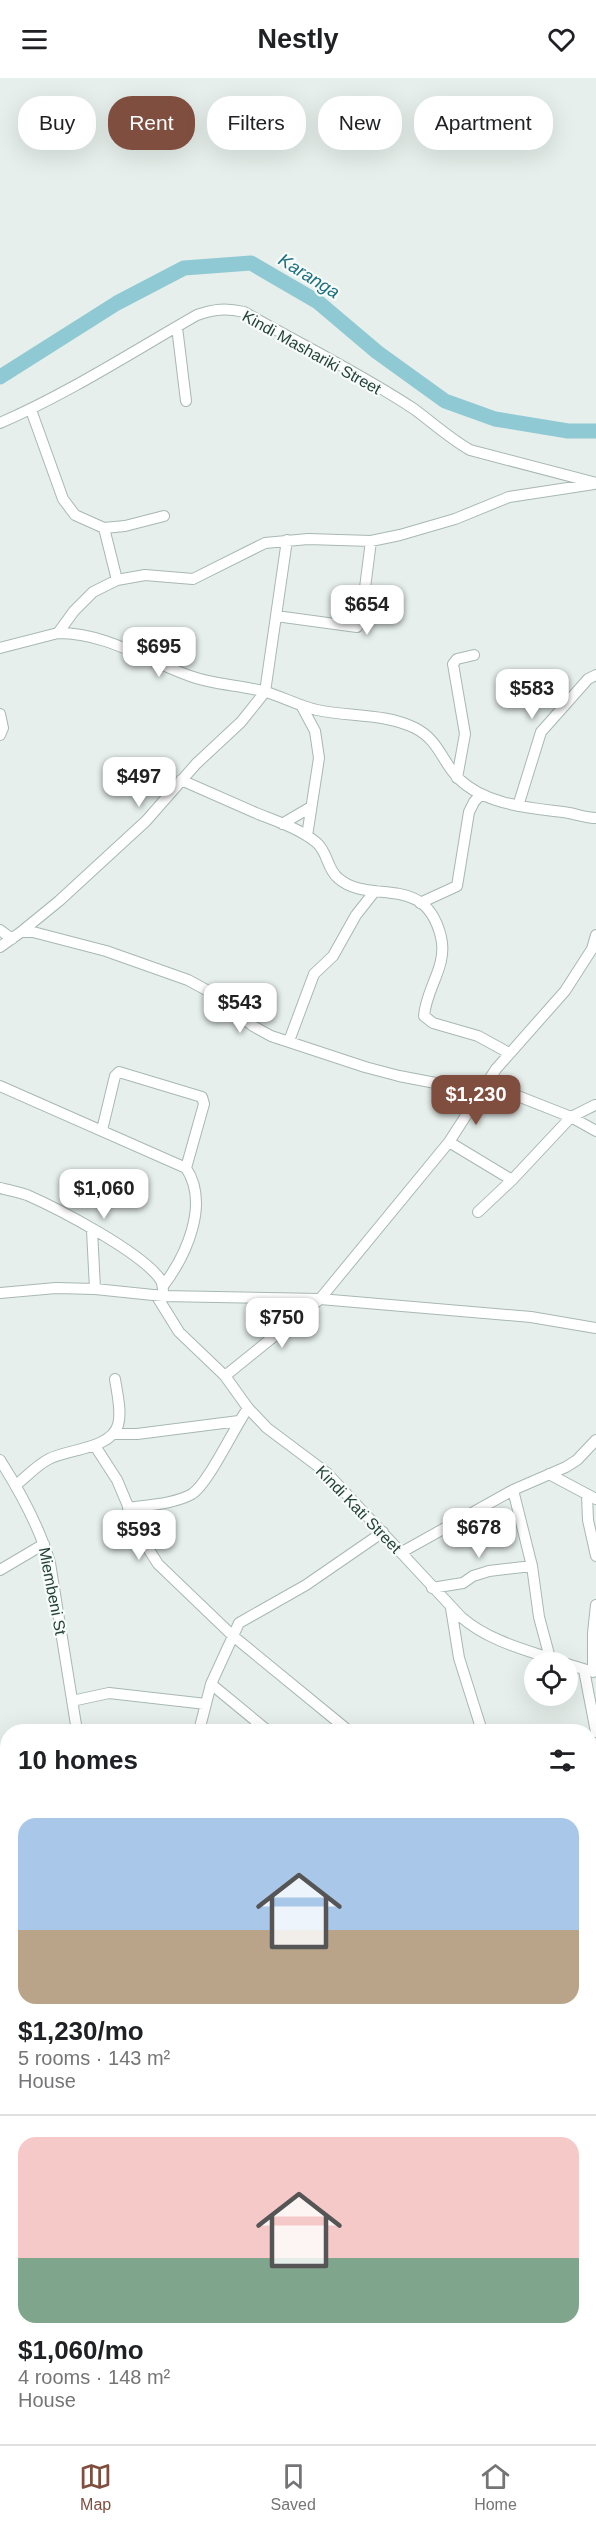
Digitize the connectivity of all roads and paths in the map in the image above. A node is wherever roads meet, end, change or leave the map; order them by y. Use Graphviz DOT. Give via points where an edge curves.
graph roads {
  1 [pos="177,327"];
  2 [pos="186,401"];
  3 [pos="31,410"];
  4 [pos="0,423"];
  5 [pos="596,483"];
  6 [pos="164,516"];
  7 [pos="104,528"];
  8 [pos="287,540"];
  9 [pos="371,541"];
  10 [pos="117,580"];
  11 [pos="276,616"];
  12 [pos="58,633"];
  13 [pos="0,648"];
  14 [pos="474,655"];
  15 [pos="596,675"];
  16 [pos="265,692"];
  17 [pos="301,705"];
  18 [pos="0,714"];
  19 [pos="0,735"];
  20 [pos="457,778"];
  21 [pos="181,780"];
  22 [pos="481,794"];
  23 [pos="518,806"];
  24 [pos="311,807"];
  25 [pos="596,818"];
  26 [pos="282,824"];
  27 [pos="307,836"];
  28 [pos="375,891"];
  29 [pos="420,903"];
  30 [pos="0,930"];
  31 [pos="17,935"];
  32 [pos="596,935"];
  33 [pos="0,947"];
  34 [pos="594,949"];
  35 [pos="288,1041"];
  36 [pos="509,1053"];
  37 [pos="0,1086"];
  38 [pos="484,1087"];
  39 [pos="595,1104"];
  40 [pos="571,1117"];
  41 [pos="591,1129"];
  42 [pos="102,1130"];
  43 [pos="449,1142"];
  44 [pos="186,1168"];
  45 [pos="512,1180"];
  46 [pos="0,1188"];
  47 [pos="478,1212"];
  48 [pos="92,1230"];
  49 [pos="95,1289"];
  50 [pos="161,1292"];
  51 [pos="0,1293"];
  52 [pos="320,1299"];
  53 [pos="596,1328"];
  54 [pos="225,1376"];
  55 [pos="115,1379"];
  56 [pos="248,1408"];
  57 [pos="239,1421"];
  58 [pos="113,1434"];
  59 [pos="596,1440"];
  60 [pos="95,1446"];
  61 [pos="0,1461"];
  62 [pos="549,1474"];
  63 [pos="16,1485"];
  64 [pos="513,1490"];
  65 [pos="591,1497"];
  66 [pos="128,1508"];
  67 [pos="383,1532"];
  68 [pos="45,1544"];
  69 [pos="402,1552"];
  70 [pos="596,1556"];
  71 [pos="532,1566"];
  72 [pos="0,1570"];
  73 [pos="432,1588"];
  74 [pos="596,1605"];
  75 [pos="450,1608"];
  76 [pos="234,1636"];
  77 [pos="533,1652"];
  78 [pos="548,1652"];
  79 [pos="591,1671"];
  80 [pos="211,1684"];
  81 [pos="72,1701"];
  82 [pos="206,1704"];
  83 [pos="76,1724"];
  84 [pos="201,1724"];
  85 [pos="260,1724"];
  86 [pos="341,1724"];
  87 [pos="480,1724"];
  88 [pos="595,1724"];
  1 -- 2 [label="street"];
  1 -- 3 [label="street, Kindi Mashariki Street"];
  1 -- 5 [label="street, Kindi Mashariki Street" via="214,309 244,312 414,410 470,450"];
  3 -- 4 [label="street, Kindi Mashariki Street"];
  3 -- 7 [label="street" via="63,499 75,515"];
  5 -- 9 [label="street" via="509,497 455,519"];
  6 -- 7 [label="street"];
  7 -- 10 [label="street"];
  8 -- 9 [label="street"];
  8 -- 10 [label="street" via="265,543 193,579 145,575"];
  8 -- 11 [label="street"];
  9 -- 11 [label="street" via="357,627"];
  10 -- 12 [label="street" via="93,592"];
  11 -- 16 [label="street"];
  12 -- 13 [label="street"];
  12 -- 16 [label="street" via="88,635 190,676"];
  14 -- 20 [label="street" via="453,664 465,734"];
  15 -- 23 [label="street" via="541,732"];
  16 -- 17 [label="street"];
  16 -- 21 [label="street" via="241,722"];
  17 -- 20 [label="street" via="382,717 415,728 441,750"];
  17 -- 24 [label="street" via="318,741"];
  18 -- 19 [label="street"];
  20 -- 22 [label="street"];
  21 -- 26 [label="street"];
  21 -- 31 [label="street" via="146,821"];
  22 -- 23 [label="street"];
  22 -- 29 [label="street" via="469,812 457,886"];
  23 -- 25 [label="street"];
  24 -- 26 [label="street"];
  24 -- 27 [label="street"];
  26 -- 27 [label="street"];
  27 -- 28 [label="street" via="322,848 338,879"];
  28 -- 29 [label="street" via="401,893"];
  28 -- 35 [label="street" via="333,956 314,974"];
  29 -- 36 [label="street" via="435,923 442,952 424,1016 433,1023 478,1036"];
  30 -- 31 [label="street"];
  31 -- 33 [label="street"];
  31 -- 35 [label="street" via="40,933 67,940 188,980 253,1026"];
  32 -- 34 [label="street"];
  34 -- 36 [label="street" via="565,991"];
  35 -- 38 [label="street" via="399,1076"];
  36 -- 38 [label="street"];
  37 -- 42 [label="street"];
  38 -- 40 [label="street" via="500,1089"];
  38 -- 43 [label="street"];
  39 -- 40 [label="street"];
  39 -- 41 [label="street"];
  40 -- 41 [label="street"];
  40 -- 45 [label="street"];
  42 -- 44 [label="street"];
  42 -- 44 [label="street" via="119,1072 202,1097 204,1104"];
  43 -- 45 [label="street"];
  43 -- 52 [label="street"];
  44 -- 50 [label="street" via="195,1186 194,1213 184,1256"];
  45 -- 47 [label="street"];
  46 -- 48 [label="street, Kindi Kati Street" via="60,1210"];
  48 -- 49 [label="street"];
  48 -- 50 [label="street, Kindi Kati Street" via="148,1267 159,1278"];
  49 -- 50 [label="street"];
  49 -- 51 [label="street"];
  50 -- 52 [label="street"];
  50 -- 54 [label="street, Kindi Kati Street" via="179,1332"];
  52 -- 53 [label="street" via="531,1317"];
  52 -- 54 [label="street"];
  54 -- 56 [label="street, Kindi Kati Street"];
  55 -- 58 [label="street" via="119,1417"];
  56 -- 57 [label="street"];
  56 -- 67 [label="street, Kindi Kati Street" via="267,1428 327,1473"];
  57 -- 58 [label="street"];
  57 -- 66 [label="street" via="210,1472 191,1494"];
  58 -- 60 [label="street"];
  59 -- 62 [label="street" via="577,1460"];
  60 -- 63 [label="street" via="49,1459"];
  60 -- 66 [label="street" via="117,1480"];
  61 -- 63 [label="street, Miembeni St"];
  62 -- 64 [label="street"];
  62 -- 65 [label="street"];
  63 -- 68 [label="street, Miembeni St"];
  64 -- 69 [label="street"];
  64 -- 71 [label="street"];
  65 -- 70 [label="street" via="588,1520"];
  66 -- 76 [label="street" via="158,1564"];
  67 -- 69 [label="street, Kindi Kati Street"];
  67 -- 76 [label="street" via="306,1585 244,1619"];
  68 -- 72 [label="street"];
  68 -- 81 [label="street, Miembeni St"];
  69 -- 73 [label="street, Kindi Kati Street"];
  71 -- 73 [label="street" via="489,1571 463,1583"];
  71 -- 78 [label="street"];
  73 -- 75 [label="street, Kindi Kati Street"];
  74 -- 79 [label="street"];
  75 -- 77 [label="street, Kindi Kati Street" via="486,1635"];
  75 -- 87 [label="street" via="459,1658"];
  76 -- 80 [label="street"];
  76 -- 86 [label="street"];
  79 -- 88 [label="street"];
  80 -- 82 [label="street"];
  80 -- 85 [label="street"];
  81 -- 82 [label="street" via="109,1693"];
  81 -- 83 [label="street, Miembeni St"];
  82 -- 84 [label="street"];
}
